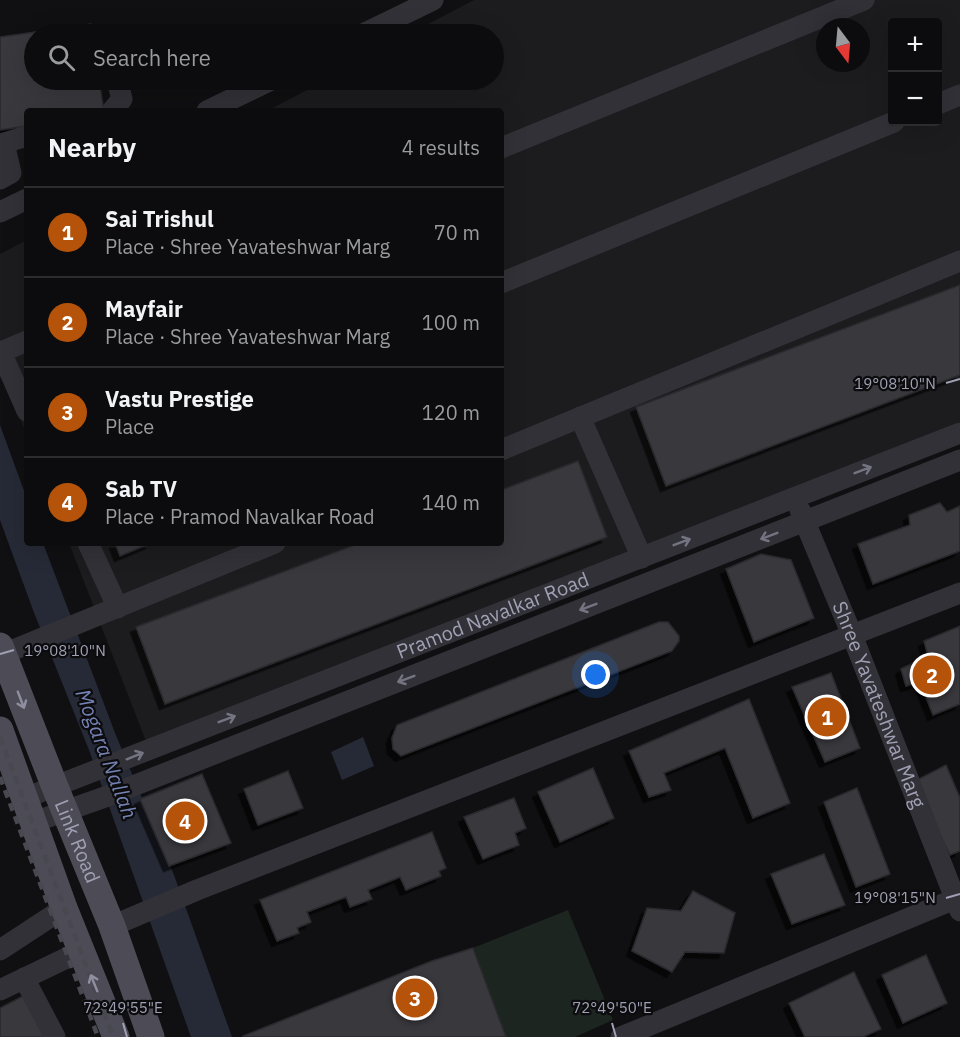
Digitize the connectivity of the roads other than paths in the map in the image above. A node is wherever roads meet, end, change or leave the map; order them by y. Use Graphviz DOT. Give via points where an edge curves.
graph roads {
  1 [pos="434,0"];
  2 [pos="864,0"];
  3 [pos="384,24"];
  4 [pos="120,90"];
  5 [pos="250,90"];
  6 [pos="960,94"];
  7 [pos="942,102"];
  8 [pos="114,108"];
  9 [pos="213,108"];
  10 [pos="888,124"];
  11 [pos="24,137"];
  12 [pos="504,147"];
  13 [pos="0,179"];
  14 [pos="24,200"];
  15 [pos="0,212"];
  16 [pos="960,261"];
  17 [pos="504,282"];
  18 [pos="24,342"];
  19 [pos="0,351"];
  20 [pos="24,404"];
  21 [pos="580,417"];
  22 [pos="960,433"];
  23 [pos="504,449"];
  24 [pos="960,460"];
  25 [pos="795,498"];
  26 [pos="805,522"];
  27 [pos="89,546"];
  28 [pos="268,546"];
  29 [pos="642,558"];
  30 [pos="960,593"];
  31 [pos="118,608"];
  32 [pos="852,634"];
  33 [pos="2,650"];
  34 [pos="0,730"];
  35 [pos="55,787"];
  36 [pos="29,810"];
  37 [pos="65,812"];
  38 [pos="958,902"];
  39 [pos="64,908"];
  40 [pos="112,927"];
  41 [pos="0,950"];
  42 [pos="81,951"];
  43 [pos="24,978"];
  44 [pos="0,990"];
  45 [pos="55,1037"];
  46 [pos="116,1037"];
  47 [pos="151,1037"];
  48 [pos="621,1037"];
  1 -- 3 [label="street"];
  2 -- 12 [label="street"];
  4 -- 8 [label="street" via="122,99"];
  5 -- 9 [label="street"];
  6 -- 7 [label="street"];
  10 -- 17 [label="street"];
  11 -- 13 [label="street" via="4,143 11,173"];
  14 -- 15 [label="street"];
  16 -- 21 [label="street"];
  18 -- 19 [label="street"];
  19 -- 20 [label="street"];
  21 -- 23 [label="street"];
  21 -- 29 [label="street"];
  25 -- 22 [label="street, Pramod Navalkar Road, one-way"];
  24 -- 26 [label="street, Pramod Navalkar Road"];
  25 -- 26 [label="street, Shree Yavateshwar Marg"];
  29 -- 25 [label="street, Pramod Navalkar Road, one-way"];
  26 -- 32 [label="street, Shree Yavateshwar Marg"];
  26 -- 37 [label="street, Pramod Navalkar Road, one-way"];
  27 -- 31 [label="street"];
  28 -- 31 [label="street"];
  35 -- 29 [label="street, Pramod Navalkar Road, one-way"];
  30 -- 32 [label="street"];
  31 -- 33 [label="street" via="31,643"];
  32 -- 38 [label="street, Shree Yavateshwar Marg"];
  32 -- 40 [label="street" via="197,890"];
  33 -- 35 [label="main road, Link Road, one-way"];
  34 -- 36 [label="main road, Link Road"];
  35 -- 36 [label="street, Pramod Navalkar Road"];
  35 -- 37 [label="main road, Link Road"];
  36 -- 37 [label="street, Pramod Navalkar Road"];
  36 -- 39 [label="main road, Link Road"];
  37 -- 40 [label="main road, Link Road"];
  38 -- 48 [label="street"];
  39 -- 41 [label="street"];
  39 -- 42 [label="main road, Link Road"];
  40 -- 47 [label="main road, Link Road"];
  42 -- 43 [label="street"];
  46 -- 42 [label="main road, Link Road, one-way"];
  43 -- 44 [label="street"];
  43 -- 45 [label="street"];
}
